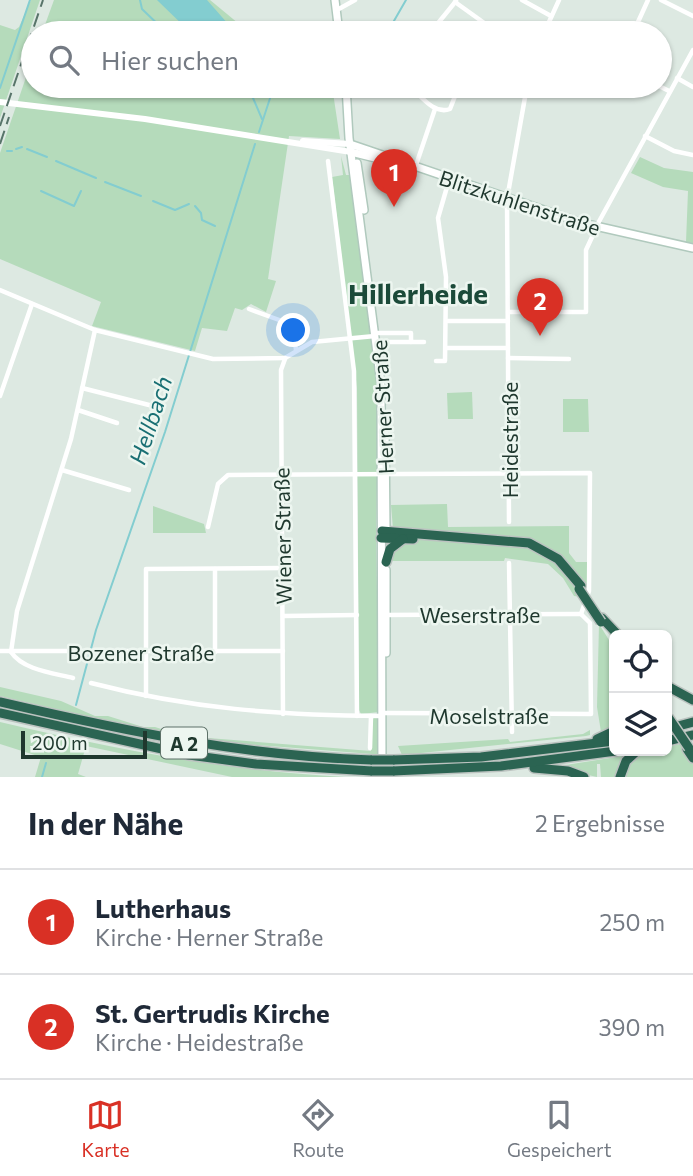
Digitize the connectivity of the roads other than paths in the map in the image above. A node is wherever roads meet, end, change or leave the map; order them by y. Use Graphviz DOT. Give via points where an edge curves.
graph roads {
  1 [pos="335,0"];
  2 [pos="355,0"];
  3 [pos="522,0"];
  4 [pos="559,0"];
  5 [pos="648,0"];
  6 [pos="660,0"];
  7 [pos="456,1"];
  8 [pos="337,10"];
  9 [pos="551,16"];
  10 [pos="693,16"];
  11 [pos="338,21"];
  12 [pos="440,21"];
  13 [pos="483,21"];
  14 [pos="549,21"];
  15 [pos="638,21"];
  16 [pos="693,50"];
  17 [pos="677,78"];
  18 [pos="672,87"];
  19 [pos="693,87"];
  20 [pos="348,98"];
  21 [pos="423,98"];
  22 [pos="454,98"];
  23 [pos="524,98"];
  24 [pos="666,98"];
  25 [pos="0,102"];
  26 [pos="435,109"];
  27 [pos="645,136"];
  28 [pos="353,149"];
  29 [pos="693,155"];
  30 [pos="376,158"];
  31 [pos="328,161"];
  32 [pos="415,169"];
  33 [pos="359,173"];
  34 [pos="449,180"];
  35 [pos="508,199"];
  36 [pos="594,231"];
  37 [pos="693,248"];
  38 [pos="0,290"];
  39 [pos="32,304"];
  40 [pos="249,309"];
  41 [pos="508,313"];
  42 [pos="447,321"];
  43 [pos="508,321"];
  44 [pos="95,330"];
  45 [pos="377,334"];
  46 [pos="351,337"];
  47 [pos="388,342"];
  48 [pos="411,342"];
  49 [pos="424,342"];
  50 [pos="447,348"];
  51 [pos="508,348"];
  52 [pos="296,350"];
  53 [pos="285,358"];
  54 [pos="508,358"];
  55 [pos="569,359"];
  56 [pos="436,361"];
  57 [pos="82,388"];
  58 [pos="0,396"];
  59 [pos="153,406"];
  60 [pos="78,410"];
  61 [pos="117,423"];
  62 [pos="62,470"];
  63 [pos="509,473"];
  64 [pos="281,475"];
  65 [pos="355,475"];
  66 [pos="382,475"];
  67 [pos="129,490"];
  68 [pos="509,522"];
  69 [pos="208,527"];
  70 [pos="384,535"];
  71 [pos="408,538"];
  72 [pos="386,562"];
  73 [pos="509,563"];
  74 [pos="215,569"];
  75 [pos="282,569"];
  76 [pos="580,588"];
  77 [pos="510,614"];
  78 [pos="581,614"];
  79 [pos="357,615"];
  80 [pos="383,615"];
  81 [pos="283,616"];
  82 [pos="609,630"];
  83 [pos="0,651"];
  84 [pos="283,651"];
  85 [pos="11,652"];
  86 [pos="215,652"];
  87 [pos="146,653"];
  88 [pos="73,678"];
  89 [pos="91,683"];
  90 [pos="672,689"];
  91 [pos="146,696"];
  92 [pos="693,700"];
  93 [pos="0,702"];
  94 [pos="0,713"];
  95 [pos="283,714"];
  96 [pos="384,715"];
  97 [pos="513,715"];
  98 [pos="357,716"];
  99 [pos="370,716"];
  100 [pos="693,722"];
  101 [pos="672,724"];
  102 [pos="672,728"];
  103 [pos="513,732"];
  104 [pos="609,733"];
  105 [pos="693,734"];
  106 [pos="672,740"];
  107 [pos="609,742"];
  108 [pos="566,747"];
  109 [pos="370,748"];
  110 [pos="609,752"];
  111 [pos="691,752"];
  112 [pos="632,756"];
  113 [pos="501,766"];
  114 [pos="388,775"];
  115 [pos="584,777"];
  116 [pos="620,777"];
  1 -- 8 [label="main road"];
  2 -- 8 [label="street"];
  3 -- 9 [label="street"];
  4 -- 9 [label="street"];
  5 -- 15 [label="street"];
  6 -- 10 [label="street"];
  7 -- 12 [label="street"];
  7 -- 13 [label="street"];
  8 -- 11 [label="main road"];
  9 -- 14 [label="street"];
  16 -- 17 [label="street"];
  17 -- 18 [label="street"];
  17 -- 19 [label="street"];
  20 -- 28 [label="main road, Herner Straße"];
  21 -- 26 [label="street"];
  22 -- 26 [label="street" via="450,109"];
  23 -- 35 [label="street, Heidestraße"];
  24 -- 27 [label="street"];
  25 -- 28 [label="street"];
  26 -- 32 [label="street"];
  27 -- 29 [label="street"];
  27 -- 36 [label="street"];
  28 -- 30 [label="main road"];
  28 -- 32 [label="main road, Blitzkuhlenstraße"];
  28 -- 33 [label="main road, Herner Straße"];
  28 -- 45 [label="main road, Herner Straße"];
  30 -- 32 [label="main road"];
  30 -- 33 [label="main road"];
  31 -- 46 [label="street, Herner Straße"];
  32 -- 34 [label="main road, Blitzkuhlenstraße"];
  33 -- 45 [label="main road, Herner Straße"];
  34 -- 35 [label="main road, Blitzkuhlenstraße"];
  34 -- 42 [label="street" via="438,221"];
  35 -- 36 [label="main road, Blitzkuhlenstraße"];
  35 -- 41 [label="street, Heidestraße"];
  36 -- 37 [label="main road, Blitzkuhlenstraße"];
  36 -- 41 [label="street" via="586,250 586,312"];
  38 -- 39 [label="street"];
  39 -- 44 [label="street"];
  39 -- 58 [label="street"];
  40 -- 52 [label="street" via="293,325"];
  41 -- 43 [label="street, Heidestraße"];
  42 -- 43 [label="street"];
  42 -- 50 [label="street"];
  43 -- 51 [label="street, Heidestraße"];
  44 -- 53 [label="street" via="228,360"];
  44 -- 57 [label="street"];
  45 -- 46 [label="street"];
  45 -- 48 [label="street" via="411,333"];
  45 -- 66 [label="main road, Herner Straße" via="385,390"];
  46 -- 52 [label="street" via="321,340"];
  46 -- 65 [label="street, Herner Straße"];
  47 -- 48 [label="street"];
  48 -- 49 [label="street"];
  50 -- 51 [label="street"];
  50 -- 56 [label="street" via="445,361"];
  51 -- 54 [label="street, Heidestraße"];
  52 -- 53 [label="street"];
  53 -- 64 [label="street, Wiener Straße" via="281,370"];
  54 -- 55 [label="street, Heidestraße"];
  54 -- 63 [label="street, Heidestraße"];
  57 -- 59 [label="street"];
  57 -- 60 [label="street"];
  60 -- 61 [label="street"];
  60 -- 62 [label="street"];
  62 -- 67 [label="street"];
  62 -- 85 [label="street" via="17,611"];
  63 -- 66 [label="street"];
  63 -- 68 [label="street, Heidestraße"];
  63 -- 78 [label="street" via="590,473 589,592"];
  64 -- 65 [label="street"];
  64 -- 69 [label="street" via="223,476"];
  64 -- 75 [label="street, Wiener Straße"];
  65 -- 66 [label="street"];
  65 -- 79 [label="street, Herner Straße"];
  66 -- 70 [label="main road, Herner Straße"];
  70 -- 71 [label="highway"];
  70 -- 72 [label="main road, Herner Straße"];
  70 -- 76 [label="highway" via="529,543 558,559"];
  70 -- 80 [label="main road, Herner Straße"];
  71 -- 72 [label="highway" via="396,542"];
  71 -- 76 [label="highway" via="531,548 557,562"];
  72 -- 80 [label="main road, Herner Straße"];
  73 -- 77 [label="street"];
  74 -- 75 [label="street"];
  74 -- 86 [label="street"];
  74 -- 87 [label="street" via="145,569"];
  75 -- 81 [label="street, Wiener Straße"];
  76 -- 82 [label="highway, bridge"];
  77 -- 78 [label="street, Weserstraße"];
  77 -- 80 [label="street, Weserstraße"];
  77 -- 97 [label="street"];
  78 -- 97 [label="street, Moselstraße" via="590,623 592,714"];
  79 -- 81 [label="street"];
  79 -- 98 [label="street, Herner Straße"];
  80 -- 96 [label="main road, Herner Straße"];
  81 -- 84 [label="street, Wiener Straße"];
  83 -- 85 [label="street, Bozener Straße"];
  84 -- 86 [label="street, Bozener Straße"];
  84 -- 95 [label="street, Wiener Straße"];
  85 -- 87 [label="street, Bozener Straße"];
  85 -- 88 [label="street" via="29,666"];
  86 -- 87 [label="street, Bozener Straße"];
  87 -- 91 [label="street"];
  89 -- 91 [label="street, Moselstraße"];
  90 -- 92 [label="highway"];
  91 -- 95 [label="street, Moselstraße" via="217,709"];
  93 -- 108 [label="highway, A 2, bridge" via="177,742 258,753 393,760 481,757"];
  94 -- 114 [label="highway, A 2, bridge" via="209,758"];
  95 -- 98 [label="street, Moselstraße"];
  96 -- 97 [label="street, Moselstraße"];
  96 -- 99 [label="street, Moselstraße"];
  96 -- 114 [label="main road, Herner Straße"];
  97 -- 103 [label="street"];
  98 -- 99 [label="street, Moselstraße"];
  99 -- 109 [label="street"];
  100 -- 102 [label="highway"];
  101 -- 111 [label="highway, bridge"];
  104 -- 108 [label="highway"];
  105 -- 106 [label="highway"];
  107 -- 108 [label="highway, A 2"];
  110 -- 113 [label="highway, A 2"];
  112 -- 116 [label="highway"];
  113 -- 114 [label="highway, A 2"];
  113 -- 115 [label="highway" via="546,768"];
}
